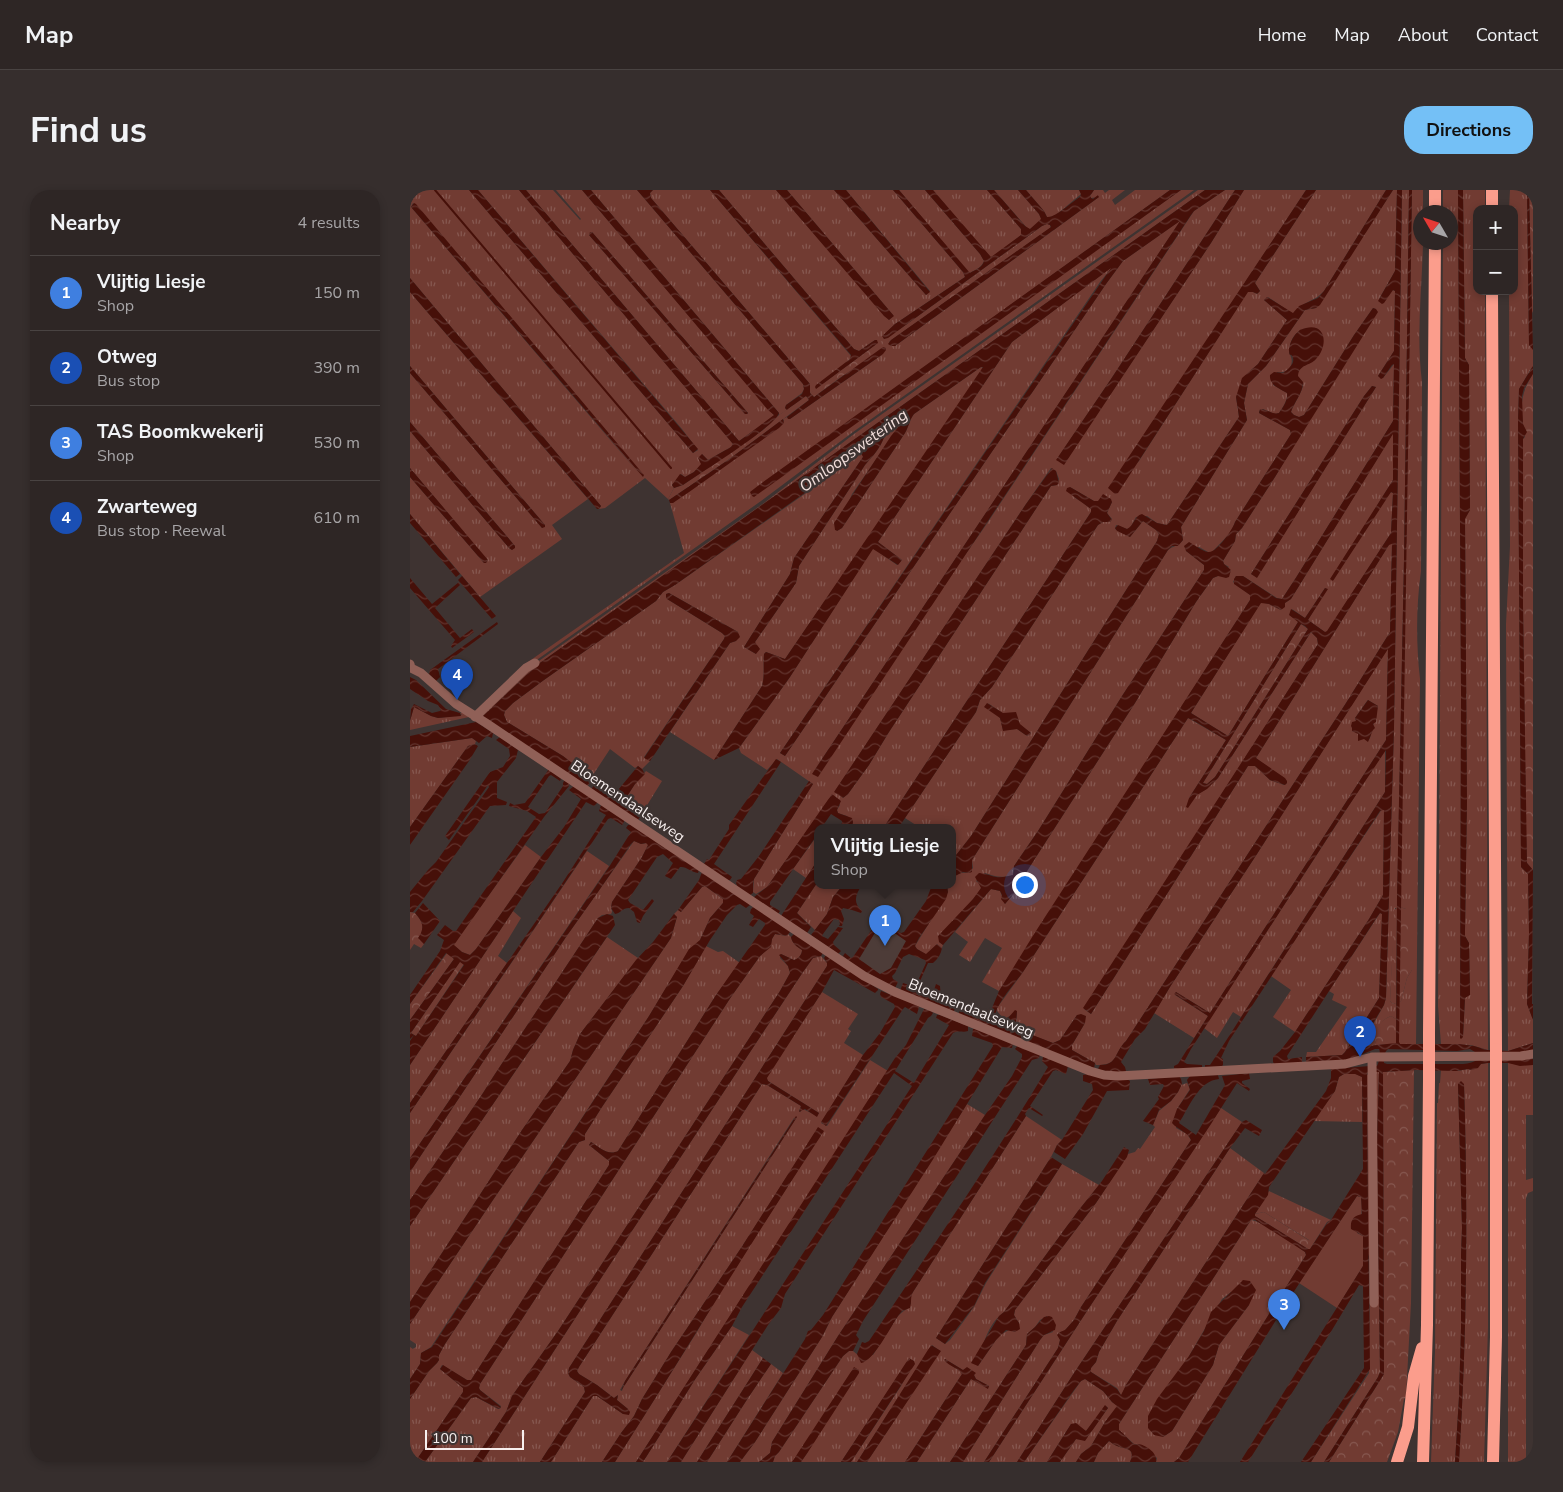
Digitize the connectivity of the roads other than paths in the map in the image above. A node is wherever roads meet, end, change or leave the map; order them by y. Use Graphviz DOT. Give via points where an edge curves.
graph roads {
  1 [pos="1435,190"];
  2 [pos="1492,190"];
  3 [pos="1435,205"];
  4 [pos="1492,205"];
  5 [pos="1435,250"];
  6 [pos="1492,295"];
  7 [pos="535,663"];
  8 [pos="410,667"];
  9 [pos="480,720"];
  10 [pos="1533,1054"];
  11 [pos="1379,1057"];
  12 [pos="1374,1303"];
  13 [pos="1427,1325"];
  14 [pos="1397,1462"];
  15 [pos="1424,1462"];
  16 [pos="1493,1462"];
  1 -- 3 [label="highway"];
  2 -- 4 [label="highway"];
  5 -- 13 [label="highway, bridge"];
  6 -- 16 [label="highway, bridge" via="1496,1049"];
  7 -- 9 [label="street" via="526,668"];
  8 -- 9 [label="street, Bloemendaalseweg"];
  9 -- 11 [label="street, Bloemendaalseweg" via="879,985 1090,1071 1118,1076 1184,1073 1345,1064"];
  10 -- 11 [label="street, Bloemendaalseweg"];
  11 -- 12 [label="street"];
  13 -- 14 [label="highway" via="1414,1376 1406,1434"];
  13 -- 15 [label="highway"];
}
